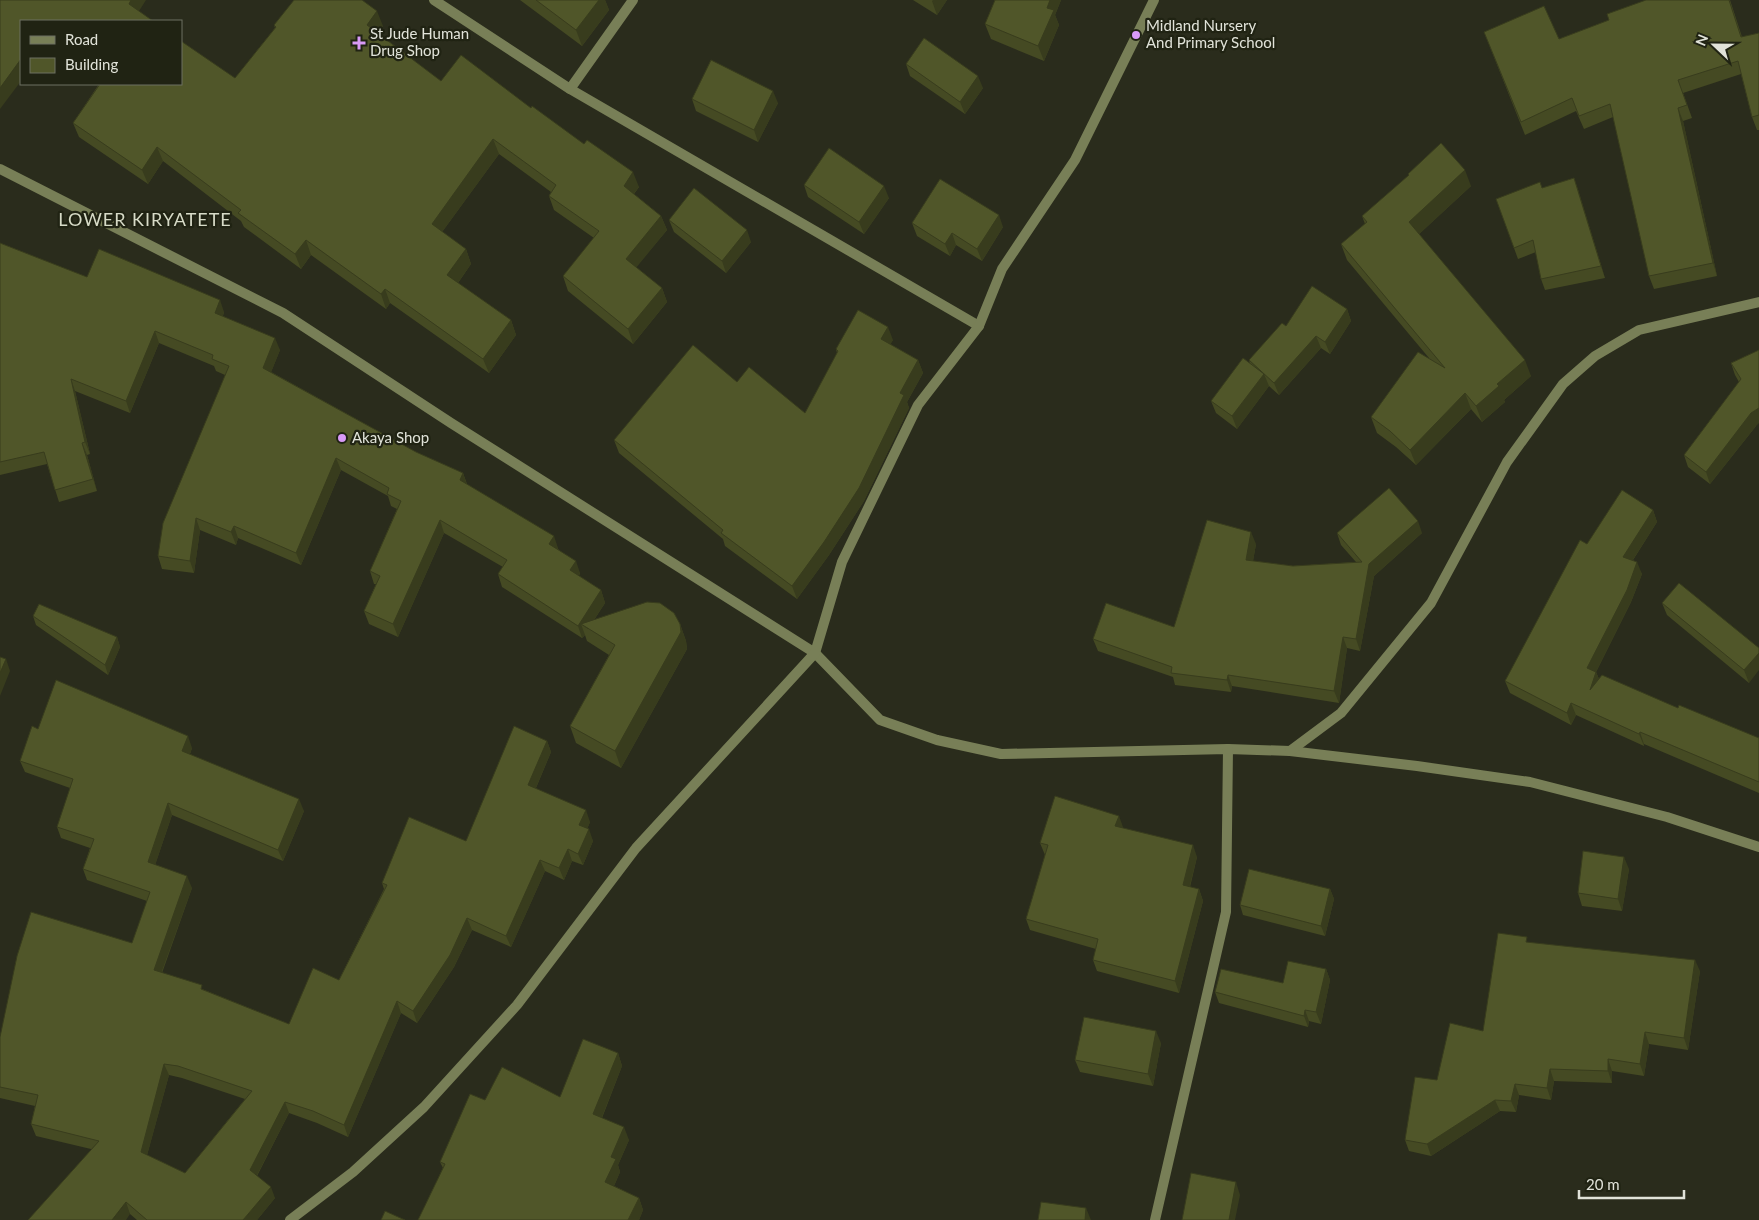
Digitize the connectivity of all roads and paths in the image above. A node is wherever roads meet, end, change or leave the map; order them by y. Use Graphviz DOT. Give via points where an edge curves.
graph roads {
  1 [pos="434,0"];
  2 [pos="633,0"];
  3 [pos="1154,0"];
  4 [pos="570,89"];
  5 [pos="0,169"];
  6 [pos="1759,302"];
  7 [pos="978,326"];
  8 [pos="814,653"];
  9 [pos="1228,749"];
  10 [pos="1290,751"];
  11 [pos="1759,847"];
  12 [pos="290,1220"];
  13 [pos="1155,1220"];
  1 -- 4 [label="street"];
  2 -- 4 [label="street"];
  3 -- 7 [label="street" via="1075,160 1002,269"];
  4 -- 7 [label="street"];
  5 -- 8 [label="street" via="283,313"];
  6 -- 10 [label="street" via="1639,330 1595,356 1563,384 1507,462 1431,604 1341,713"];
  7 -- 8 [label="street" via="918,405 842,562"];
  8 -- 9 [label="street" via="880,720 937,740 1001,754"];
  8 -- 12 [label="street" via="636,848 517,1005 424,1106 353,1172"];
  9 -- 10 [label="street"];
  9 -- 13 [label="street" via="1226,912"];
  10 -- 11 [label="street" via="1530,782 1667,817"];
}
